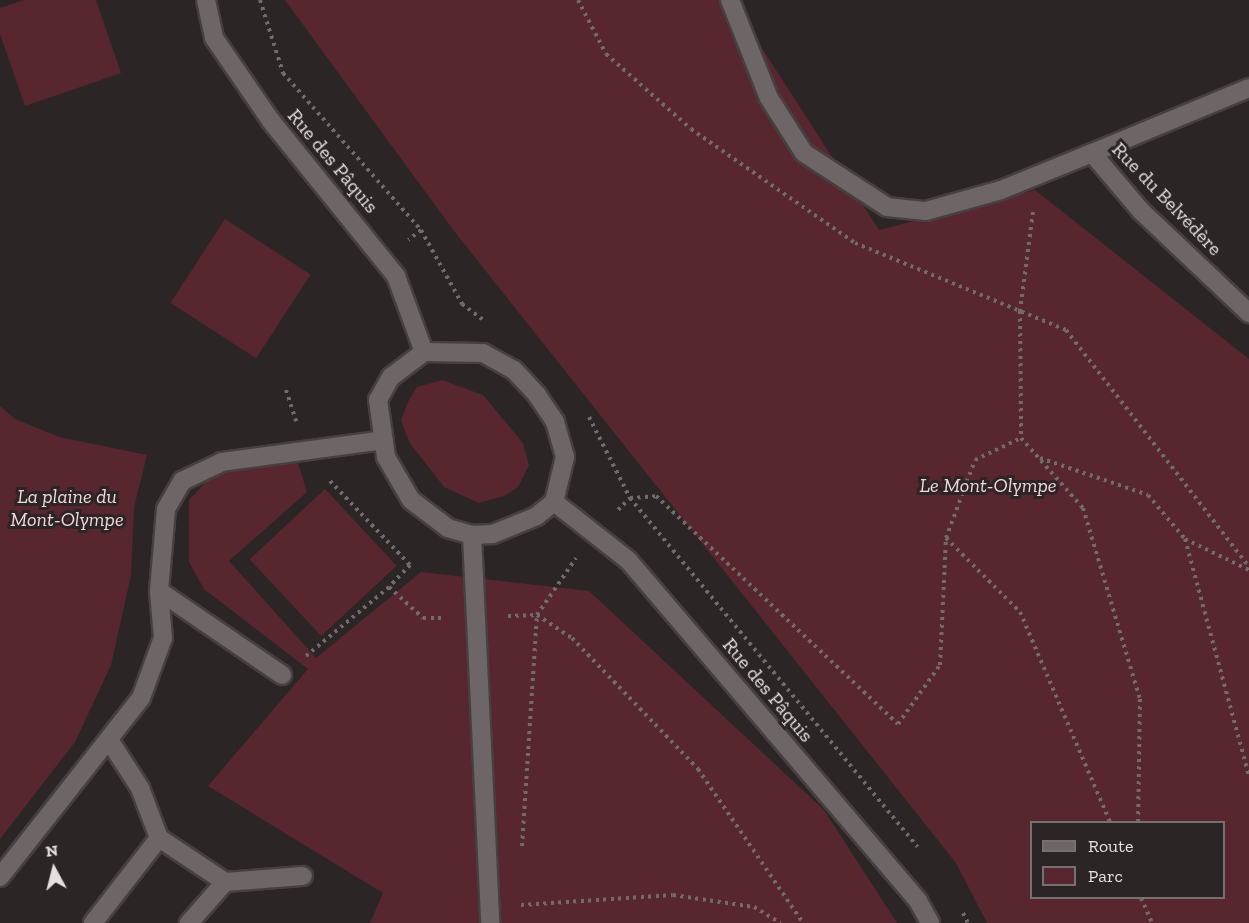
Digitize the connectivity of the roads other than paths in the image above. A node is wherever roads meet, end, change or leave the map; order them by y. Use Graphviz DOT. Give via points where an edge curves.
graph roads {
  1 [pos="206,0"];
  2 [pos="730,0"];
  3 [pos="1249,88"];
  4 [pos="1092,153"];
  5 [pos="1249,313"];
  6 [pos="424,352"];
  7 [pos="384,440"];
  8 [pos="554,502"];
  9 [pos="472,535"];
  10 [pos="159,591"];
  11 [pos="282,675"];
  12 [pos="111,743"];
  13 [pos="159,838"];
  14 [pos="303,876"];
  15 [pos="0,877"];
  16 [pos="225,882"];
  17 [pos="490,914"];
  18 [pos="93,923"];
  19 [pos="189,923"];
  20 [pos="930,923"];
  1 -- 6 [label="street, Rue des Pâquis" via="214,38 271,121 385,259"];
  2 -- 4 [label="street, Rue du Belvédère" via="769,98 804,153 887,207 926,211"];
  3 -- 4 [label="street"];
  4 -- 5 [label="street, Rue du Belvédère" via="1142,211"];
  6 -- 7 [label="street" via="391,377 378,400"];
  6 -- 8 [label="street" via="483,353 514,370 537,395 555,422 565,457"];
  7 -- 9 [label="street" via="386,456 411,500 448,528"];
  7 -- 10 [label="street" via="222,462 182,482 166,509"];
  8 -- 9 [label="street" via="518,526"];
  8 -- 20 [label="street, Rue des Pâquis" via="628,560 918,901"];
  9 -- 17 [label="street"];
  10 -- 11 [label="street"];
  10 -- 12 [label="street" via="163,638 141,698"];
  12 -- 13 [label="street" via="140,788"];
  12 -- 15 [label="street"];
  13 -- 16 [label="street"];
  13 -- 18 [label="street"];
  14 -- 16 [label="street"];
  16 -- 19 [label="street"];
}
